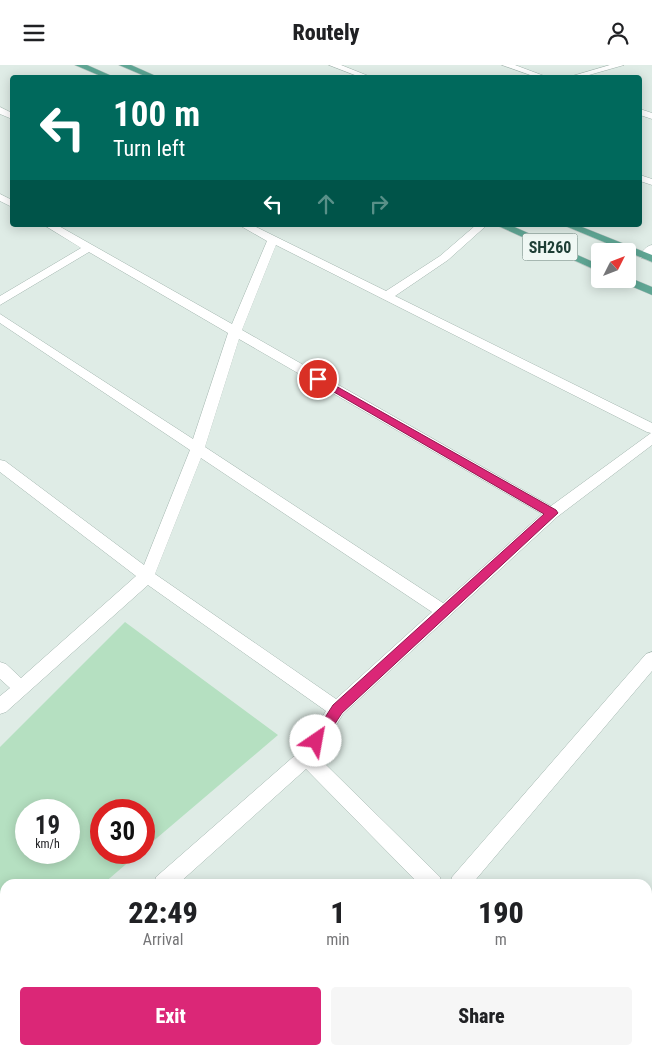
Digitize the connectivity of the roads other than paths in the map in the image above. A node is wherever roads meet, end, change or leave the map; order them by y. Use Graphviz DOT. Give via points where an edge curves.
graph roads {
  1 [pos="79,65"];
  2 [pos="123,65"];
  3 [pos="333,65"];
  4 [pos="506,65"];
  5 [pos="620,65"];
  6 [pos="105,75"];
  7 [pos="149,75"];
  8 [pos="361,75"];
  9 [pos="537,75"];
  10 [pos="581,75"];
  11 [pos="52,227"];
  12 [pos="248,227"];
  13 [pos="480,227"];
  14 [pos="506,227"];
  15 [pos="574,227"];
  16 [pos="273,239"];
  17 [pos="88,248"];
  18 [pos="650,254"];
  19 [pos="591,265"];
  20 [pos="636,284"];
  21 [pos="652,291"];
  22 [pos="386,296"];
  23 [pos="0,301"];
  24 [pos="0,318"];
  25 [pos="235,331"];
  26 [pos="652,429"];
  27 [pos="652,439"];
  28 [pos="197,449"];
  29 [pos="0,465"];
  30 [pos="552,513"];
  31 [pos="147,576"];
  32 [pos="444,612"];
  33 [pos="652,659"];
  34 [pos="0,669"];
  35 [pos="21,688"];
  36 [pos="0,707"];
  37 [pos="337,709"];
  38 [pos="306,757"];
  39 [pos="169,879"];
  40 [pos="428,879"];
  41 [pos="463,879"];
  1 -- 6 [label="main road"];
  2 -- 7 [label="main road"];
  3 -- 8 [label="street"];
  4 -- 9 [label="street"];
  5 -- 10 [label="street"];
  11 -- 17 [label="street"];
  12 -- 16 [label="street"];
  13 -- 22 [label="street" via="444,257"];
  14 -- 19 [label="main road, SH260"];
  15 -- 18 [label="main road, SH260"];
  16 -- 22 [label="street"];
  16 -- 25 [label="street"];
  17 -- 23 [label="street"];
  17 -- 25 [label="street"];
  20 -- 21 [label="main road"];
  22 -- 26 [label="street"];
  24 -- 28 [label="street"];
  25 -- 28 [label="street"];
  25 -- 30 [label="street"];
  27 -- 30 [label="street"];
  28 -- 31 [label="street"];
  28 -- 32 [label="street"];
  29 -- 31 [label="street"];
  30 -- 32 [label="street"];
  31 -- 35 [label="street"];
  31 -- 37 [label="street"];
  32 -- 37 [label="street"];
  33 -- 41 [label="street"];
  34 -- 35 [label="street"];
  35 -- 36 [label="street"];
  37 -- 38 [label="street"];
  38 -- 39 [label="street"];
  38 -- 40 [label="street"];
}
